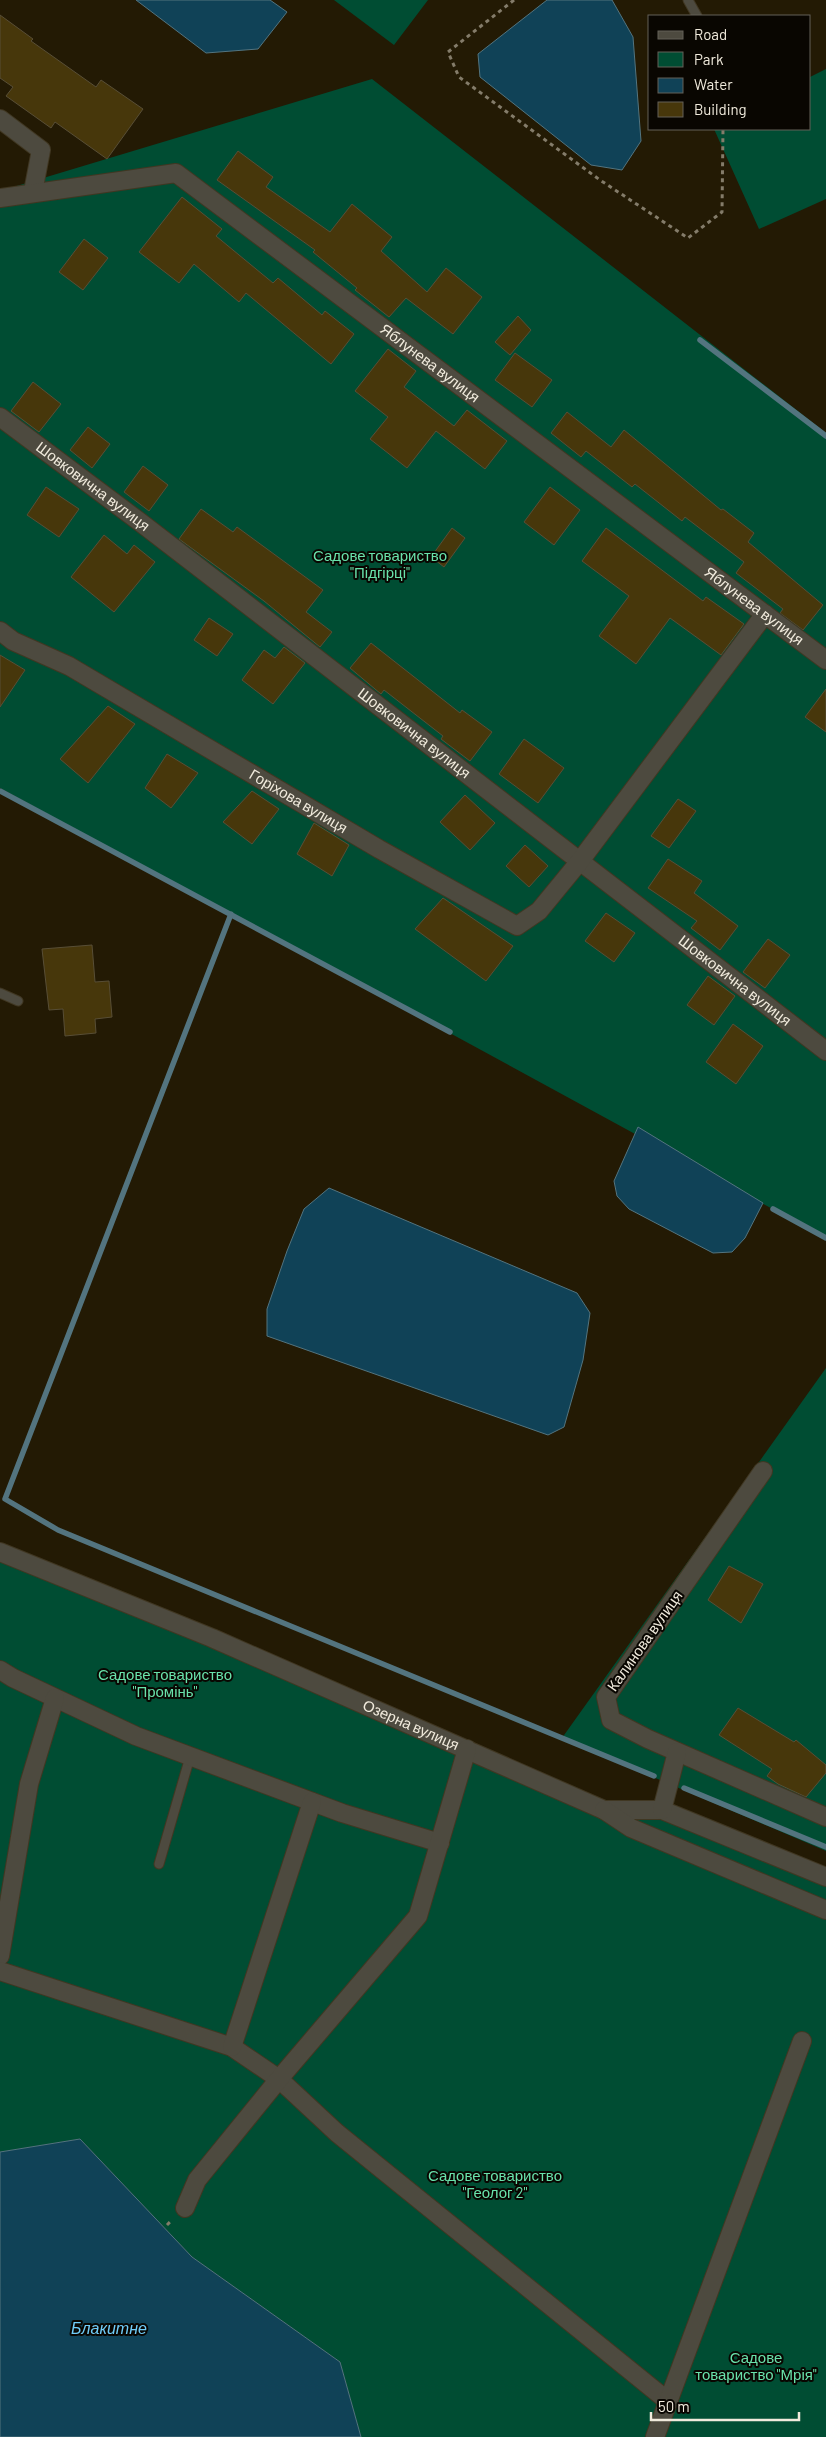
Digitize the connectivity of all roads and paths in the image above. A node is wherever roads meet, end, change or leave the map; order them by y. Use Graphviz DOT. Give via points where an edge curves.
graph roads {
  1 [pos="514,0"];
  2 [pos="688,0"];
  3 [pos="696,15"];
  4 [pos="0,119"];
  5 [pos="723,130"];
  6 [pos="33,192"];
  7 [pos="0,198"];
  8 [pos="0,418"];
  9 [pos="765,614"];
  10 [pos="0,631"];
  11 [pos="826,660"];
  12 [pos="580,861"];
  13 [pos="0,993"];
  14 [pos="18,1001"];
  15 [pos="826,1051"];
  16 [pos="763,1472"];
  17 [pos="0,1552"];
  18 [pos="0,1670"];
  19 [pos="55,1698"];
  20 [pos="467,1749"];
  21 [pos="677,1752"];
  22 [pos="190,1757"];
  23 [pos="312,1802"];
  24 [pos="604,1810"];
  25 [pos="662,1810"];
  26 [pos="826,1817"];
  27 [pos="440,1842"];
  28 [pos="159,1864"];
  29 [pos="826,1877"];
  30 [pos="826,1910"];
  31 [pos="0,1956"];
  32 [pos="0,1971"];
  33 [pos="802,2040"];
  34 [pos="232,2046"];
  35 [pos="279,2079"];
  36 [pos="185,2208"];
  37 [pos="669,2402"];
  38 [pos="655,2437"];
  1 -- 5 [label="path" via="448,52 460,77 600,180 688,238 722,212"];
  2 -- 3 [label="lane"];
  4 -- 6 [label="street" via="41,150"];
  6 -- 7 [label="street, Яблунева вулиця"];
  6 -- 9 [label="street, Яблунева вулиця" via="176,173"];
  8 -- 12 [label="street, Шовковична вулиця"];
  9 -- 11 [label="street, Яблунева вулиця"];
  9 -- 12 [label="street"];
  10 -- 12 [label="street, Горіхова вулиця" via="13,641 69,666 516,926 539,911"];
  12 -- 15 [label="street, Шовковична вулиця"];
  13 -- 14 [label="lane"];
  16 -- 21 [label="street, Калинова вулиця" via="606,1697 611,1720"];
  17 -- 20 [label="street, Озерна вулиця" via="212,1638"];
  18 -- 19 [label="street"];
  19 -- 22 [label="street"];
  19 -- 31 [label="street" via="29,1784"];
  20 -- 24 [label="street, Озерна вулиця"];
  20 -- 27 [label="street"];
  21 -- 25 [label="street"];
  21 -- 26 [label="street, Калинова вулиця"];
  22 -- 23 [label="street"];
  22 -- 28 [label="lane"];
  23 -- 27 [label="street"];
  23 -- 34 [label="street"];
  24 -- 25 [label="street, Озерна вулиця"];
  24 -- 30 [label="street" via="630,1828"];
  25 -- 29 [label="street, Озерна вулиця"];
  27 -- 35 [label="street" via="418,1916"];
  32 -- 34 [label="street"];
  33 -- 37 [label="street"];
  34 -- 35 [label="street"];
  35 -- 36 [label="street" via="197,2180"];
  35 -- 37 [label="street" via="337,2133"];
  37 -- 38 [label="street"];
}
